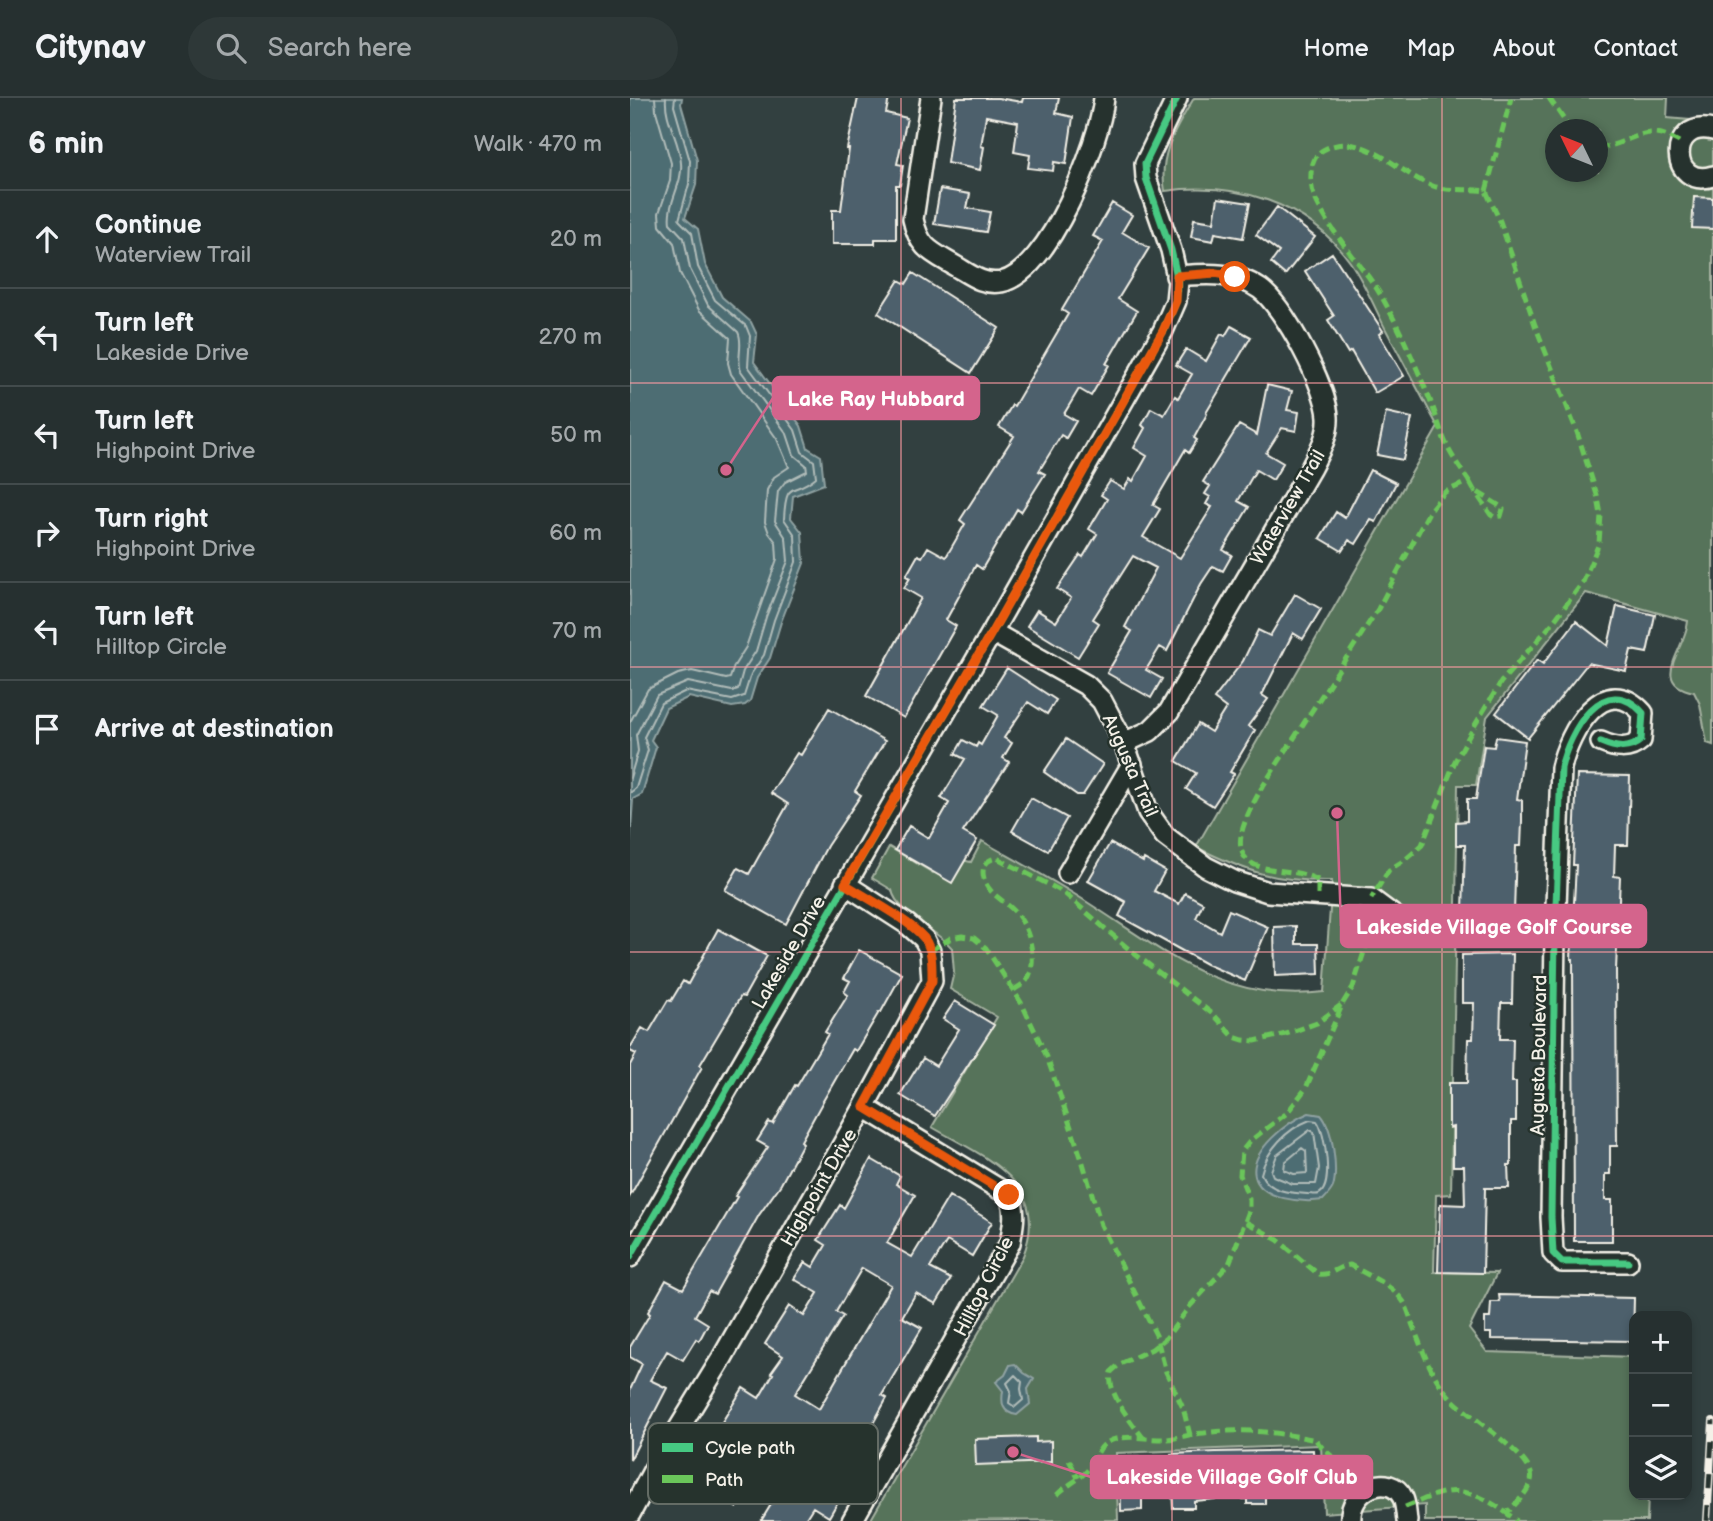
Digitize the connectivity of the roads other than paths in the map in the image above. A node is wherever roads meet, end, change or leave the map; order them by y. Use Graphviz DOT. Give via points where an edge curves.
graph roads {
  1 [pos="931,98"];
  2 [pos="1104,98"];
  3 [pos="1177,98"];
  4 [pos="1713,130"];
  5 [pos="1713,176"];
  6 [pos="1177,276"];
  7 [pos="992,632"];
  8 [pos="1601,742"];
  9 [pos="1124,743"];
  10 [pos="1132,764"];
  11 [pos="1068,873"];
  12 [pos="845,884"];
  13 [pos="1555,934"];
  14 [pos="864,1107"];
  15 [pos="630,1257"];
  16 [pos="1628,1262"];
  17 [pos="682,1423"];
  18 [pos="878,1475"];
  19 [pos="648,1480"];
  20 [pos="862,1504"];
  21 [pos="630,1514"];
  22 [pos="852,1521"];
  23 [pos="1351,1521"];
  24 [pos="1407,1521"];
  1 -- 2 [label="street" via="913,219 916,233 923,247 983,283 1002,282 1021,272 1046,243 1069,202 1103,113"];
  3 -- 6 [label="street, Lakeside Drive" via="1145,164"];
  4 -- 5 [label="street" via="1692,131 1678,150 1687,173 1698,178"];
  6 -- 7 [label="street, Lakeside Drive" via="1176,301 1163,331"];
  6 -- 9 [label="street, Waterview Trail" via="1216,273 1261,289 1275,303 1318,377 1328,418 1324,442 1311,468 1169,712 1150,731"];
  7 -- 9 [label="street, Augusta Trail" via="1086,685 1102,701"];
  7 -- 12 [label="street, Lakeside Drive"];
  8 -- 13 [label="street, Augusta Boulevard" via="1613,747 1635,746 1641,740 1643,713 1626,699 1611,698 1598,704 1580,722 1565,749 1560,768"];
  9 -- 10 [label="street, Augusta Trail"];
  10 -- 11 [label="street"];
  10 -- 13 [label="street, Augusta Trail" via="1148,812 1165,836 1206,867 1234,881 1268,892 1371,899 1398,919 1424,929"];
  12 -- 14 [label="street, Highpoint Drive" via="924,939 932,965 932,981"];
  12 -- 15 [label="street, Lakeside Drive"];
  13 -- 16 [label="street, Augusta Boulevard" via="1553,1253 1562,1262"];
  14 -- 17 [label="street, Highpoint Drive"];
  14 -- 18 [label="street, Hilltop Circle" via="1009,1195 1014,1217 1010,1243"];
  19 -- 21 [label="street, Highpoint Drive"];
  20 -- 22 [label="street, Hilltop Circle"];
  23 -- 24 [label="street" via="1355,1499 1381,1485 1400,1493"];
}
